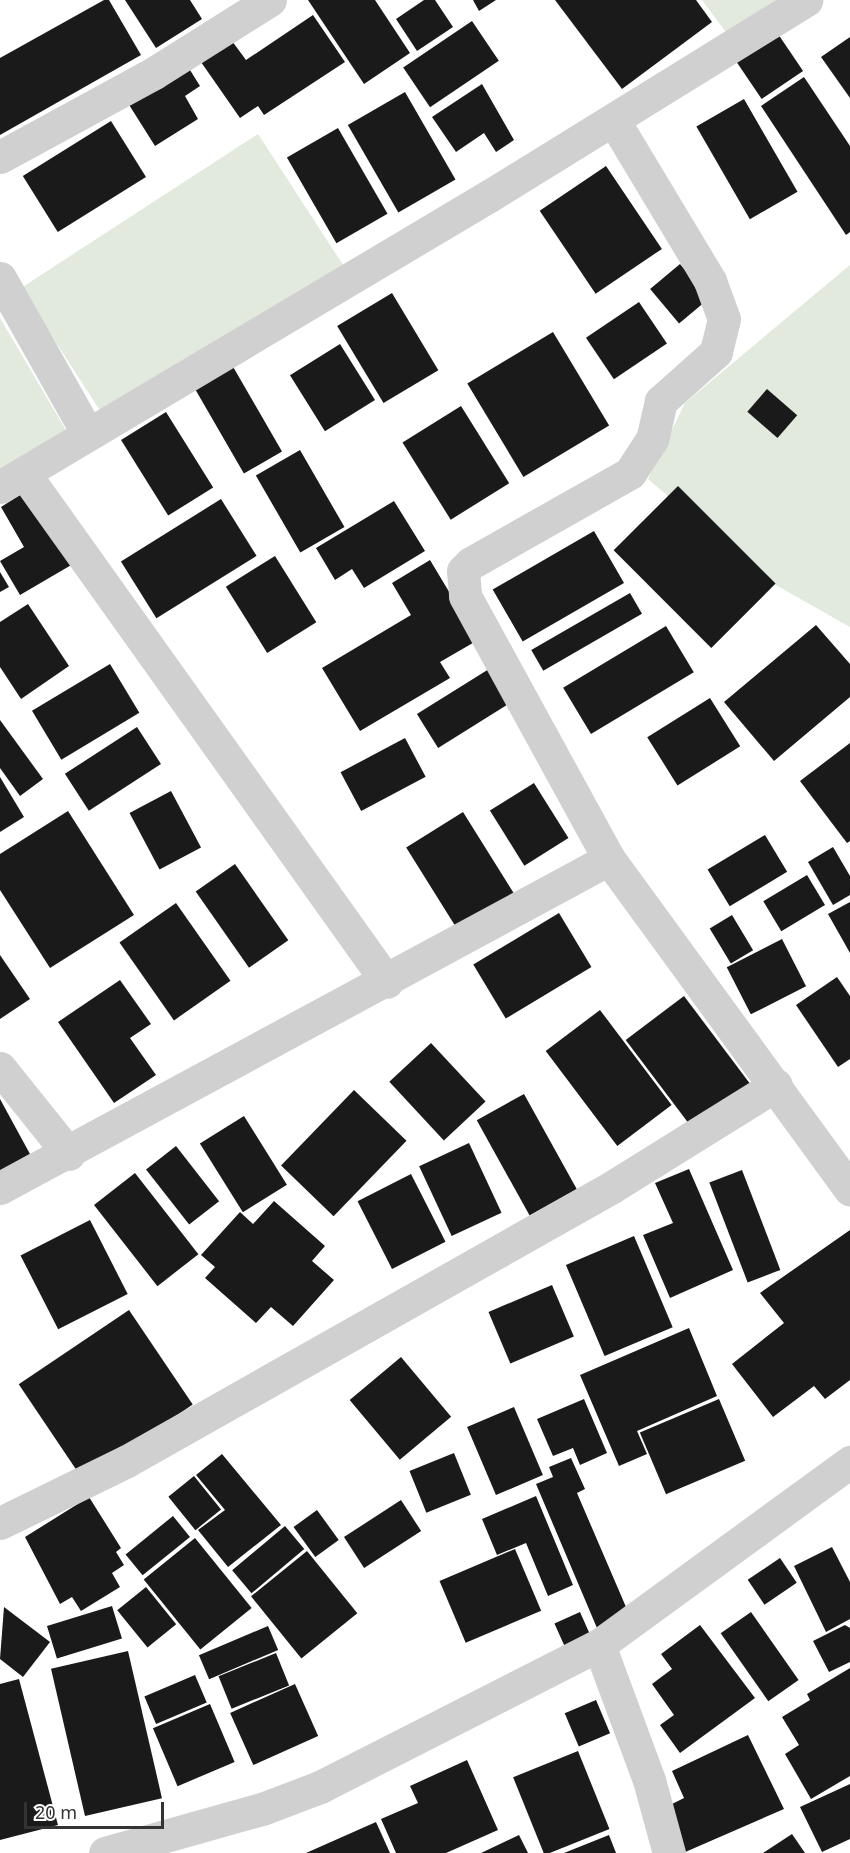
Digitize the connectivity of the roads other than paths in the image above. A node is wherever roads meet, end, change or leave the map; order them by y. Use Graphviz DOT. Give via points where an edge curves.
graph roads {
  1 [pos="270,0"];
  2 [pos="806,0"];
  3 [pos="614,121"];
  4 [pos="0,157"];
  5 [pos="0,278"];
  6 [pos="88,434"];
  7 [pos="12,480"];
  8 [pos="609,859"];
  9 [pos="387,982"];
  10 [pos="0,1068"];
  11 [pos="776,1085"];
  12 [pos="69,1154"];
  13 [pos="0,1188"];
  14 [pos="850,1189"];
  15 [pos="850,1462"];
  16 [pos="0,1523"];
  17 [pos="599,1645"];
  18 [pos="105,1853"];
  19 [pos="669,1853"];
  1 -- 4 [label="street" via="154,73"];
  2 -- 3 [label="street"];
  3 -- 6 [label="street"];
  3 -- 8 [label="street" via="710,281 724,319 716,352 661,401 652,439 630,473 463,571 465,596"];
  5 -- 6 [label="street"];
  6 -- 7 [label="street"];
  7 -- 9 [label="street"];
  8 -- 9 [label="street"];
  8 -- 11 [label="street"];
  9 -- 12 [label="street"];
  10 -- 12 [label="street"];
  11 -- 14 [label="street"];
  11 -- 16 [label="street" via="612,1186 127,1461"];
  12 -- 13 [label="street"];
  15 -- 17 [label="street"];
  17 -- 18 [label="street" via="320,1787 262,1809"];
  17 -- 19 [label="street" via="649,1780"];
}
